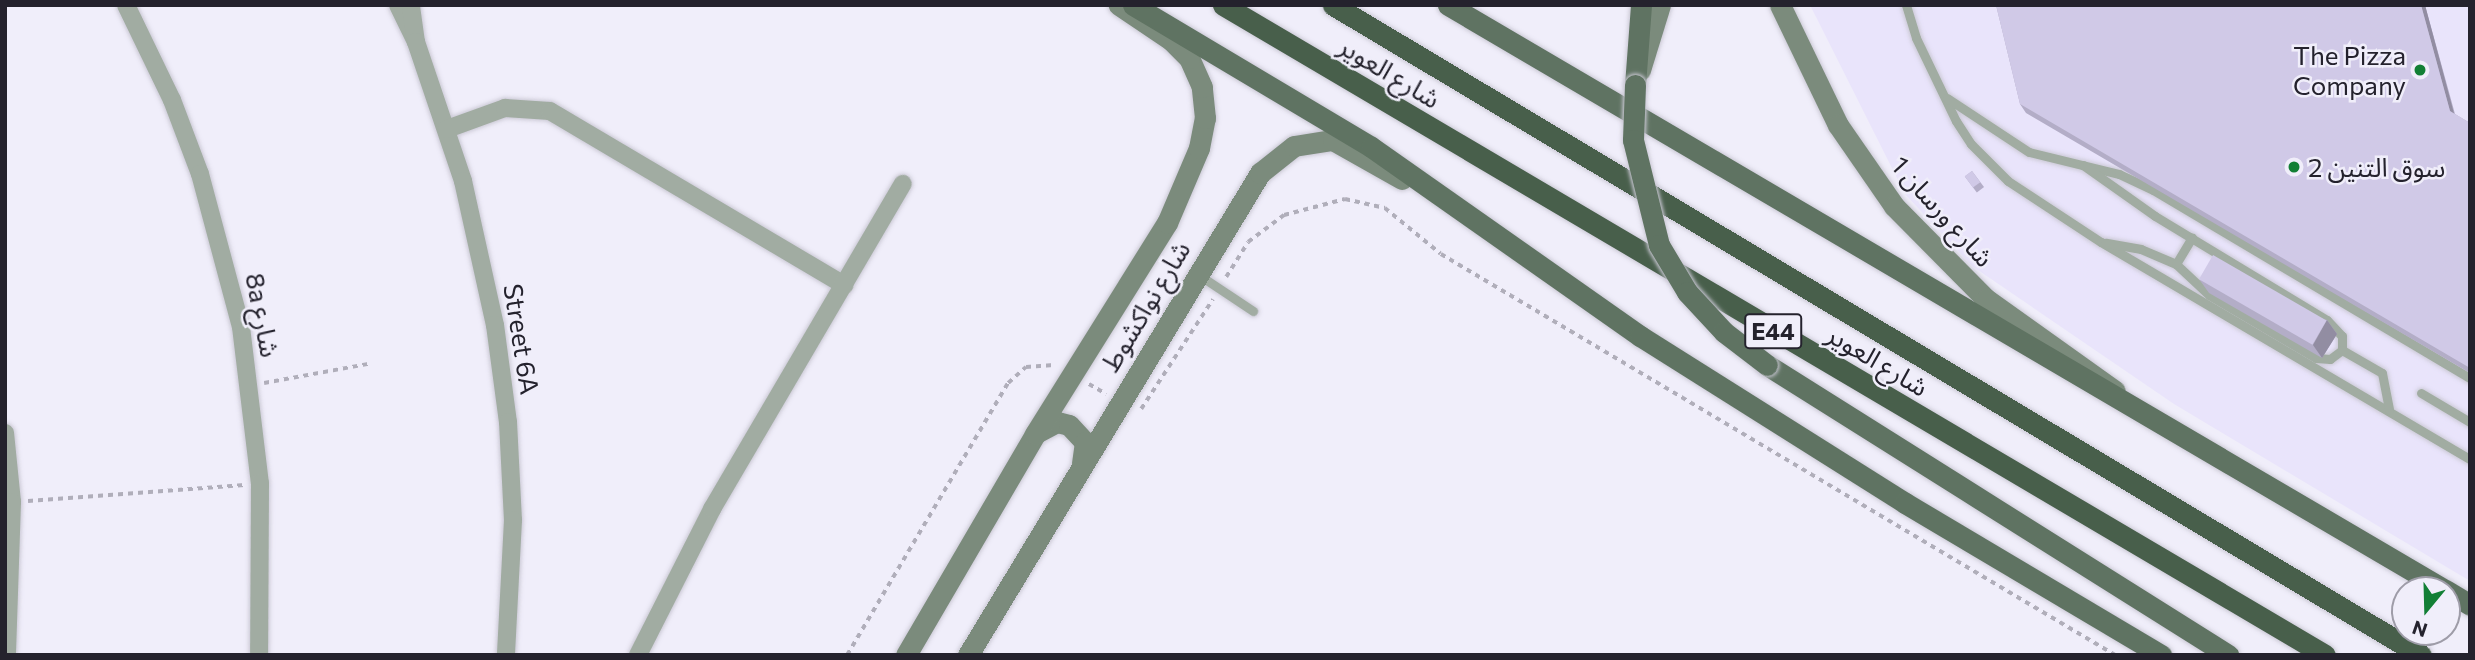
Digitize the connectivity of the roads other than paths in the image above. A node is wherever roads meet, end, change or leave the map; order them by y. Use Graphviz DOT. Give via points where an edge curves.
graph roads {
  1 [pos="126,5"];
  2 [pos="398,5"];
  3 [pos="411,5"];
  4 [pos="1119,5"];
  5 [pos="1133,5"];
  6 [pos="1223,5"];
  7 [pos="1333,5"];
  8 [pos="1641,5"];
  9 [pos="1660,5"];
  10 [pos="1780,5"];
  11 [pos="1906,5"];
  12 [pos="1452,8"];
  13 [pos="416,42"];
  14 [pos="1634,85"];
  15 [pos="1945,97"];
  16 [pos="447,129"];
  17 [pos="2120,163"];
  18 [pos="2083,165"];
  19 [pos="903,184"];
  20 [pos="2168,188"];
  21 [pos="1449,206"];
  22 [pos="2192,237"];
  23 [pos="2101,242"];
  24 [pos="2176,264"];
  25 [pos="1197,274"];
  26 [pos="844,285"];
  27 [pos="1253,311"];
  28 [pos="2342,350"];
  29 [pos="2470,378"];
  30 [pos="2421,393"];
  31 [pos="2125,403"];
  32 [pos="2389,409"];
  33 [pos="2470,422"];
  34 [pos="5,433"];
  35 [pos="1035,434"];
  36 [pos="2470,458"];
  37 [pos="1082,466"];
  38 [pos="2420,576"];
  39 [pos="509,650"];
  40 [pos="7,655"];
  41 [pos="259,655"];
  42 [pos="638,655"];
  43 [pos="906,655"];
  44 [pos="968,655"];
  45 [pos="2161,655"];
  46 [pos="2228,655"];
  47 [pos="2325,655"];
  48 [pos="2421,655"];
  1 -- 41 [label="street, 8a شارع" via="172,100 223,250 250,385 260,483"];
  2 -- 13 [label="street, Street 6A"];
  3 -- 13 [label="street, Street 6A"];
  4 -- 35 [label="street, شارع نواكشوط" via="1189,58 1202,87 1205,118 1199,148 1167,223"];
  5 -- 21 [label="main road" via="1332,122"];
  6 -- 47 [label="highway, شارع العوير / E44"];
  7 -- 48 [label="highway, شارع العوير / E44"];
  8 -- 14 [label="main road"];
  9 -- 14 [label="street"];
  10 -- 31 [label="street, شارع ورسان 1" via="1838,125 1894,206 1962,278 2020,324 2102,378"];
  11 -- 15 [label="lane" via="1916,38"];
  12 -- 31 [label="main road"];
  13 -- 16 [label="street, Street 6A"];
  14 -- 46 [label="main road, bridge" via="1633,139 1659,245 1687,292 1714,322 1767,365"];
  15 -- 18 [label="lane" via="2021,148"];
  15 -- 23 [label="lane" via="1988,164 2029,198"];
  16 -- 26 [label="street" via="505,108 550,111"];
  16 -- 39 [label="street, Street 6A" via="476,229 503,378 513,520"];
  17 -- 20 [label="lane"];
  18 -- 22 [label="lane"];
  18 -- 29 [label="lane" via="2119,174 2153,190"];
  19 -- 26 [label="street"];
  21 -- 25 [label="street, شارع نواكشوط" via="1341,144 1313,141 1275,157 1260,173"];
  21 -- 45 [label="main road" via="1640,336 1905,503"];
  22 -- 24 [label="lane"];
  22 -- 28 [label="lane" via="2327,320 2342,336"];
  23 -- 24 [label="lane" via="2141,249"];
  23 -- 32 [label="lane"];
  24 -- 28 [label="lane" via="2214,298 2316,358 2330,359"];
  25 -- 27 [label="lane"];
  25 -- 37 [label="street, شارع نواكشوط"];
  26 -- 42 [label="street" via="712,509"];
  28 -- 32 [label="lane" via="2382,373"];
  30 -- 33 [label="lane"];
  31 -- 38 [label="main road"];
  32 -- 36 [label="lane"];
  34 -- 40 [label="street" via="12,502"];
  35 -- 37 [label="street" via="1057,422 1079,432 1085,442"];
  35 -- 43 [label="street, شارع نواكشوط"];
  37 -- 44 [label="street, شارع نواكشوط"];
}
